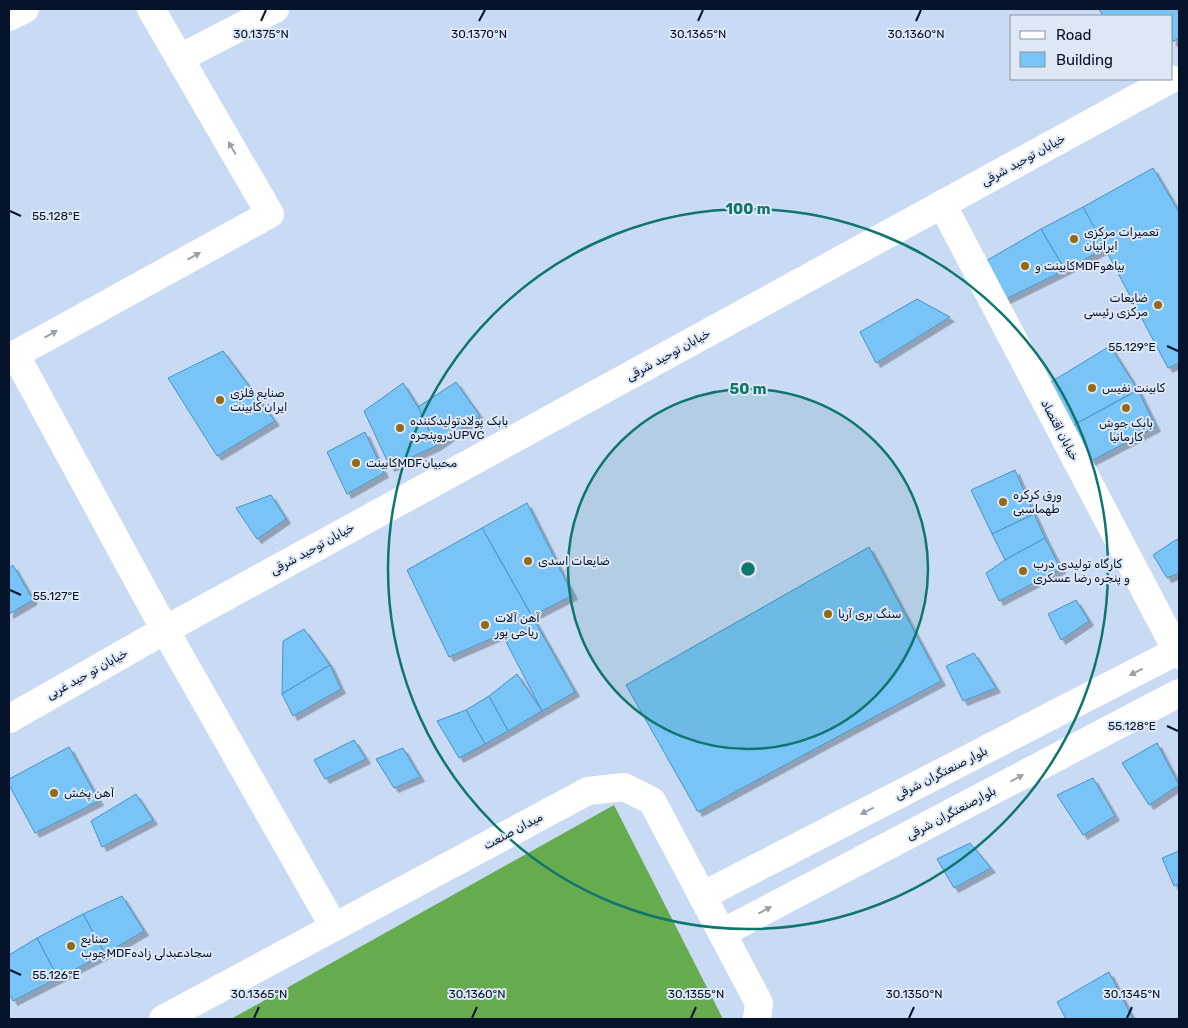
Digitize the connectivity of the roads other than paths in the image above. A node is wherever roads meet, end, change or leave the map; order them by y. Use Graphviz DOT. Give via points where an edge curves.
graph roads {
  1 [pos="25,9"];
  2 [pos="151,9"];
  3 [pos="274,9"];
  4 [pos="9,17"];
  5 [pos="180,58"];
  6 [pos="1167,80"];
  7 [pos="942,204"];
  8 [pos="12,356"];
  9 [pos="165,630"];
  10 [pos="1179,652"];
  11 [pos="1179,693"];
  12 [pos="9,718"];
  13 [pos="801,846"];
  14 [pos="819,882"];
  15 [pos="702,896"];
  16 [pos="334,927"];
  17 [pos="722,933"];
  18 [pos="163,1019"];
  19 [pos="757,1019"];
  1 -- 4 [label="street"];
  2 -- 5 [label="street"];
  3 -- 5 [label="street"];
  8 -- 5 [label="street, one-way" via="270,214"];
  6 -- 7 [label="street, خیابان توحید شرقی"];
  7 -- 9 [label="street, خیابان توحید شرقی"];
  7 -- 10 [label="street, خیابان اقتصاد"];
  8 -- 9 [label="street"];
  9 -- 12 [label="street, خیابان تو حید غربی"];
  9 -- 16 [label="street"];
  10 -- 13 [label="street, بلوار صنعتگران شرقی, one-way"];
  14 -- 11 [label="street, بلوارصنعتگران شرقی, one-way"];
  13 -- 14 [label="street"];
  13 -- 15 [label="street, بلوار صنعتگران شرقی"];
  17 -- 14 [label="street, بلوارصنعتگران شرقی, one-way"];
  15 -- 16 [label="street, میدان صنعت" via="652,801 624,787 588,791"];
  15 -- 17 [label="street, میدان صنعت"];
  16 -- 18 [label="street, میدان صنعت"];
  17 -- 19 [label="street, میدان صنعت" via="759,1003"];
}
